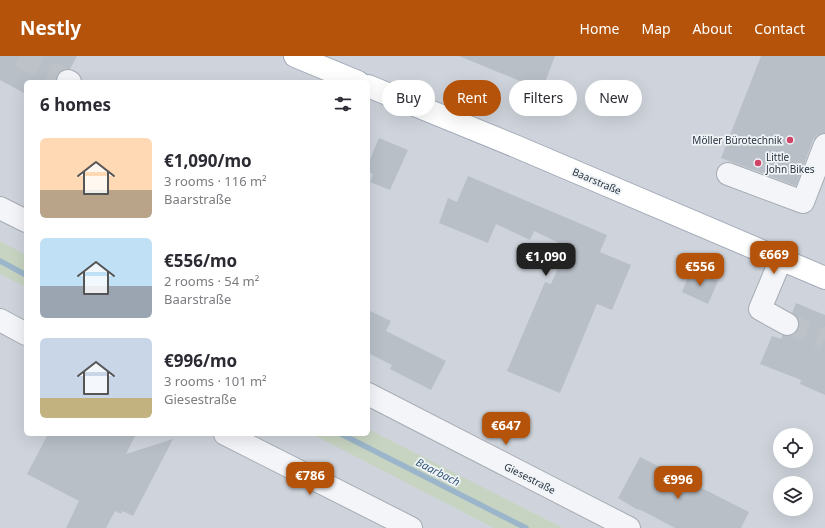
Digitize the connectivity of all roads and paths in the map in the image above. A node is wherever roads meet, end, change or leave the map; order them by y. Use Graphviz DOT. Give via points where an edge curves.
graph roads {
  1 [pos="295,56"];
  2 [pos="353,80"];
  3 [pos="370,87"];
  4 [pos="825,145"];
  5 [pos="728,174"];
  6 [pos="0,208"];
  7 [pos="24,220"];
  8 [pos="782,260"];
  9 [pos="825,278"];
  10 [pos="0,320"];
  11 [pos="787,324"];
  12 [pos="24,333"];
  13 [pos="370,395"];
  14 [pos="229,436"];
  15 [pos="411,528"];
  16 [pos="629,528"];
  1 -- 2 [label="main road"];
  3 -- 8 [label="main road, Baarstraße"];
  4 -- 5 [label="street" via="803,202"];
  6 -- 7 [label="street"];
  8 -- 9 [label="main road, Baarstraße"];
  8 -- 11 [label="street" via="760,310"];
  10 -- 12 [label="street"];
  13 -- 16 [label="street, Giesestraße"];
  14 -- 15 [label="street"];
}
